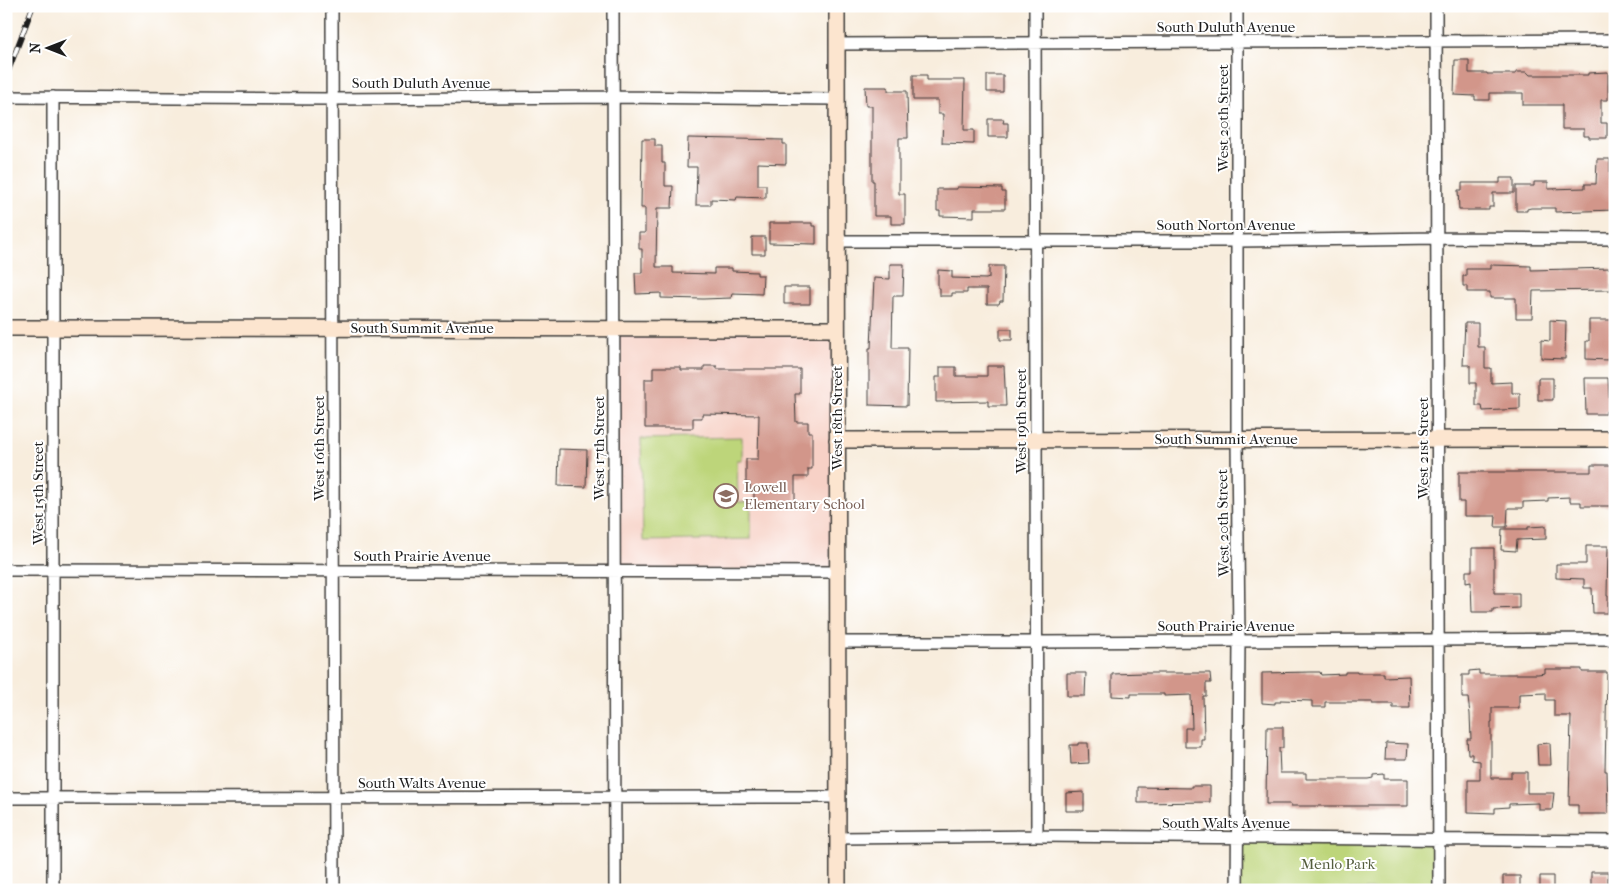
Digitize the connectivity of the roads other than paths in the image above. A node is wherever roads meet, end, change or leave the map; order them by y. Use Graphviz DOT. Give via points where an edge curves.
graph roads {
  1 [pos="332,6"];
  2 [pos="613,6"];
  3 [pos="837,6"];
  4 [pos="1035,6"];
  5 [pos="1237,6"];
  6 [pos="1436,6"];
  7 [pos="1437,40"];
  8 [pos="1615,40"];
  9 [pos="1238,42"];
  10 [pos="1035,43"];
  11 [pos="837,44"];
  12 [pos="6,97"];
  13 [pos="53,97"];
  14 [pos="614,97"];
  15 [pos="332,99"];
  16 [pos="837,99"];
  17 [pos="1437,238"];
  18 [pos="1615,239"];
  19 [pos="1036,241"];
  20 [pos="1238,241"];
  21 [pos="837,242"];
  22 [pos="6,328"];
  23 [pos="53,328"];
  24 [pos="333,328"];
  25 [pos="614,329"];
  26 [pos="837,329"];
  27 [pos="1237,438"];
  28 [pos="1438,438"];
  29 [pos="1615,439"];
  30 [pos="837,440"];
  31 [pos="1036,440"];
  32 [pos="6,570"];
  33 [pos="53,570"];
  34 [pos="614,570"];
  35 [pos="334,571"];
  36 [pos="837,572"];
  37 [pos="1437,639"];
  38 [pos="1615,639"];
  39 [pos="1239,641"];
  40 [pos="838,642"];
  41 [pos="1036,642"];
  42 [pos="614,797"];
  43 [pos="837,797"];
  44 [pos="6,798"];
  45 [pos="53,798"];
  46 [pos="334,799"];
  47 [pos="1037,836"];
  48 [pos="838,838"];
  49 [pos="1237,838"];
  50 [pos="1439,839"];
  51 [pos="1615,841"];
  52 [pos="53,890"];
  53 [pos="334,890"];
  54 [pos="614,890"];
  55 [pos="838,890"];
  56 [pos="1237,890"];
  57 [pos="1439,890"];
  1 -- 15 [label="street, West 16th Street"];
  2 -- 14 [label="street, West 17th Street"];
  3 -- 11 [label="street, West 18th Street"];
  4 -- 10 [label="street, West 19th Street"];
  5 -- 9 [label="street, West 20th Street"];
  6 -- 7 [label="street, West 21st Street"];
  7 -- 8 [label="street, South Duluth Avenue"];
  7 -- 9 [label="street, South Duluth Avenue"];
  7 -- 17 [label="street, West 21st Street"];
  9 -- 10 [label="street, South Duluth Avenue"];
  9 -- 20 [label="street, West 20th Street"];
  10 -- 11 [label="street, South Duluth Avenue"];
  10 -- 19 [label="street, West 19th Street"];
  11 -- 16 [label="street, West 18th Street"];
  12 -- 13 [label="street, South Duluth Avenue"];
  13 -- 15 [label="street, South Duluth Avenue"];
  13 -- 23 [label="street, West 15th Street"];
  14 -- 15 [label="street, South Duluth Avenue"];
  14 -- 16 [label="street, South Duluth Avenue"];
  14 -- 25 [label="street, West 17th Street"];
  15 -- 24 [label="street, West 16th Street"];
  16 -- 21 [label="street, West 18th Street"];
  17 -- 18 [label="street, South Norton Avenue"];
  17 -- 20 [label="street, South Norton Avenue"];
  17 -- 28 [label="street, West 21st Street"];
  19 -- 20 [label="street, South Norton Avenue"];
  19 -- 21 [label="street, South Norton Avenue"];
  19 -- 31 [label="street, West 19th Street"];
  20 -- 27 [label="street, West 20th Street"];
  21 -- 26 [label="street, West 18th Street"];
  22 -- 23 [label="street, South Summit Avenue"];
  23 -- 24 [label="street, South Summit Avenue"];
  23 -- 33 [label="street, West 15th Street"];
  24 -- 25 [label="street, South Summit Avenue"];
  24 -- 35 [label="street, West 16th Street"];
  25 -- 26 [label="street, South Summit Avenue"];
  25 -- 34 [label="street, West 17th Street"];
  26 -- 30 [label="street, West 18th Street"];
  27 -- 28 [label="street, South Summit Avenue"];
  27 -- 31 [label="street, South Summit Avenue"];
  27 -- 39 [label="street, West 20th Street"];
  28 -- 29 [label="street, South Summit Avenue"];
  28 -- 37 [label="street, West 21st Street"];
  30 -- 31 [label="street, South Summit Avenue"];
  30 -- 36 [label="street, West 18th Street"];
  31 -- 41 [label="street, West 19th Street"];
  32 -- 33 [label="street, South Prairie Avenue"];
  33 -- 35 [label="street, South Prairie Avenue"];
  33 -- 45 [label="street, West 15th Street"];
  34 -- 35 [label="street, South Prairie Avenue"];
  34 -- 36 [label="street, South Prairie Avenue"];
  34 -- 42 [label="street, West 17th Street"];
  35 -- 46 [label="street, West 16th Street"];
  36 -- 40 [label="street, West 18th Street"];
  37 -- 38 [label="street, South Prairie Avenue"];
  37 -- 39 [label="street, South Prairie Avenue"];
  37 -- 50 [label="street, West 21st Street"];
  39 -- 41 [label="street, South Prairie Avenue"];
  39 -- 49 [label="street, West 20th Street"];
  40 -- 41 [label="street, South Prairie Avenue"];
  40 -- 43 [label="street, West 18th Street"];
  41 -- 47 [label="street, West 19th Street"];
  42 -- 43 [label="street, South Walts Avenue"];
  42 -- 46 [label="street, South Walts Avenue"];
  42 -- 54 [label="street, West 17th Street"];
  43 -- 48 [label="street, West 18th Street"];
  44 -- 45 [label="street, South Walts Avenue"];
  45 -- 46 [label="street, South Walts Avenue"];
  45 -- 52 [label="street, West 15th Street"];
  46 -- 53 [label="street, West 16th Street"];
  47 -- 48 [label="street, South Walts Avenue"];
  47 -- 49 [label="street, South Walts Avenue"];
  48 -- 55 [label="street, West 18th Street"];
  49 -- 50 [label="street, South Walts Avenue"];
  49 -- 56 [label="street, West 20th Street"];
  50 -- 51 [label="street, South Walts Avenue"];
  50 -- 57 [label="street, West 21st Street"];
}
